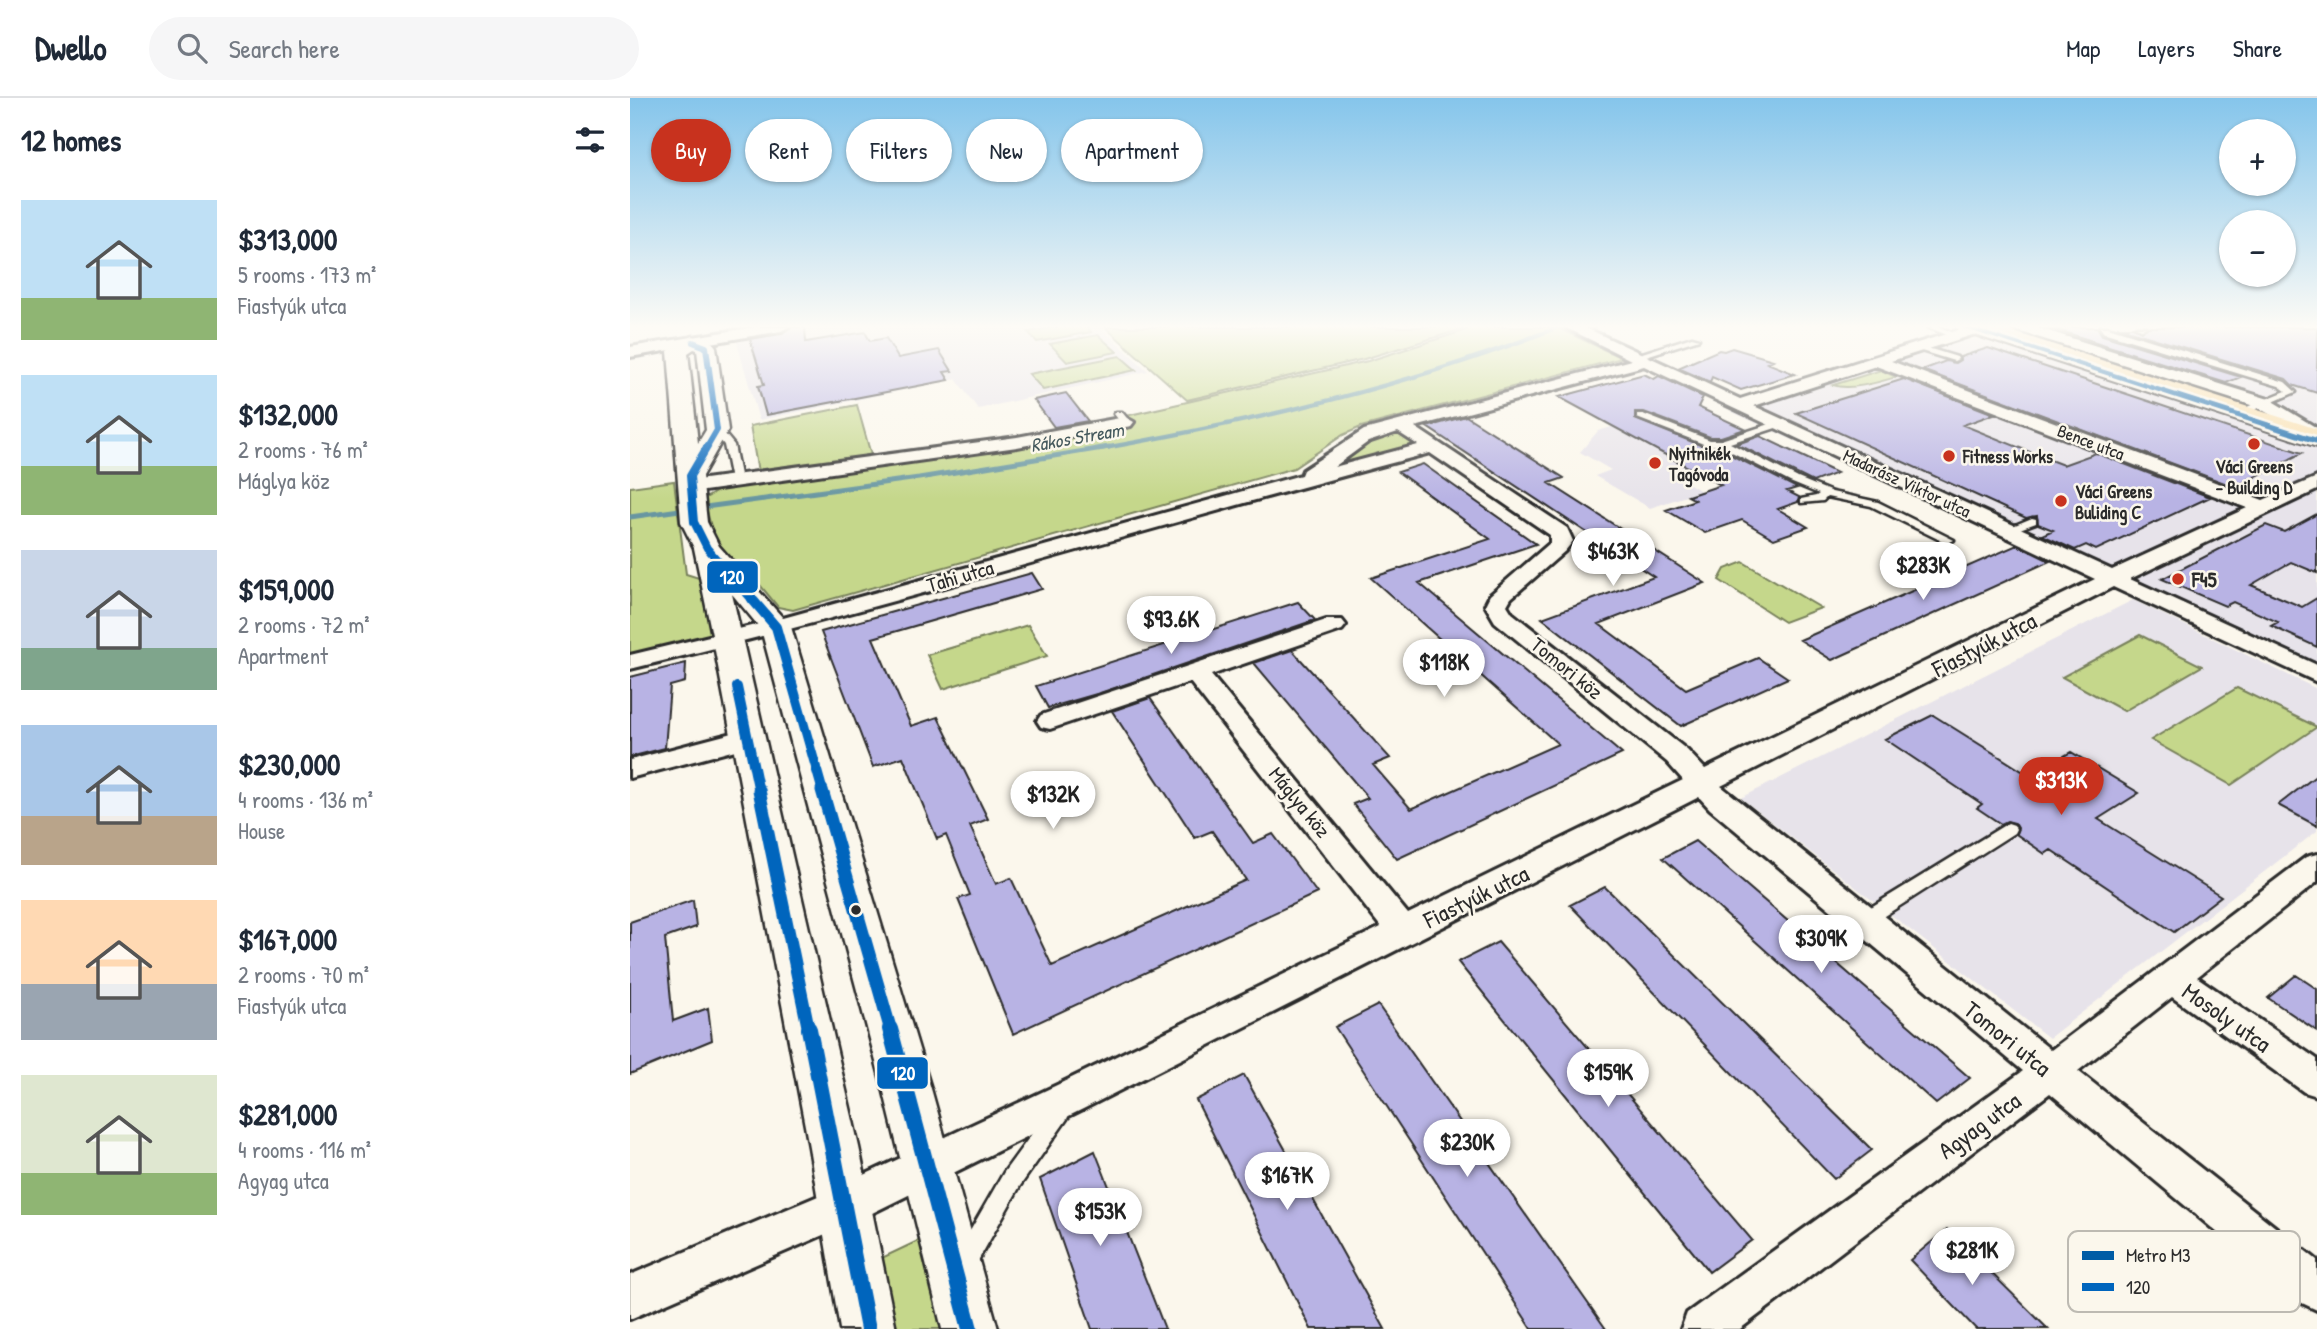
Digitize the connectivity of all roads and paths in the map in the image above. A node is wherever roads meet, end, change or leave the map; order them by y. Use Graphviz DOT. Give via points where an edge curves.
graph roads {
  1 [pos="681,384"];
  2 [pos="711,384"];
  3 [pos="1549,384"];
  4 [pos="1694,384"];
  5 [pos="1805,384"];
  6 [pos="1937,384"];
  7 [pos="2142,384"];
  8 [pos="2204,384"];
  9 [pos="2282,384"];
  10 [pos="2263,403"];
  11 [pos="1738,405"];
  12 [pos="2241,413"];
  13 [pos="1640,416"];
  14 [pos="1122,418"];
  15 [pos="1779,424"];
  16 [pos="1401,426"];
  17 [pos="717,430"];
  18 [pos="2317,437"];
  19 [pos="1722,443"];
  20 [pos="1432,447"];
  21 [pos="736,480"];
  22 [pos="2317,483"];
  23 [pos="1289,484"];
  24 [pos="1825,493"];
  25 [pos="691,496"];
  26 [pos="1805,501"];
  27 [pos="2265,508"];
  28 [pos="2032,521"];
  29 [pos="2009,530"];
  30 [pos="1948,540"];
  31 [pos="707,548"];
  32 [pos="2081,563"];
  33 [pos="2144,563"];
  34 [pos="2114,579"];
  35 [pos="1334,625"];
  36 [pos="776,627"];
  37 [pos="728,640"];
  38 [pos="630,663"];
  39 [pos="1195,672"];
  40 [pos="2317,674"];
  41 [pos="1050,721"];
  42 [pos="748,738"];
  43 [pos="630,769"];
  44 [pos="1703,783"];
  45 [pos="2008,829"];
  46 [pos="2317,865"];
  47 [pos="1864,920"];
  48 [pos="1404,932"];
  49 [pos="2172,978"];
  50 [pos="2050,1072"];
  51 [pos="2317,1080"];
  52 [pos="1070,1097"];
  53 [pos="927,1163"];
  54 [pos="845,1205"];
  55 [pos="2247,1231"];
  56 [pos="2300,1274"];
  57 [pos="957,1277"];
  58 [pos="2317,1288"];
  59 [pos="630,1297"];
  60 [pos="868,1329"];
  61 [pos="970,1329"];
  62 [pos="1703,1329"];
  1 -- 25 [label="street"];
  2 -- 17 [label="street"];
  3 -- 16 [label="street, Tahi utca"];
  4 -- 11 [label="street, Madarász Viktor utca"];
  5 -- 11 [label="street"];
  6 -- 27 [label="street, Bence utca"];
  7 -- 12 [label="main road"];
  8 -- 10 [label="street"];
  9 -- 10 [label="lane" via="2292,392"];
  10 -- 12 [label="lane"];
  10 -- 18 [label="street"];
  11 -- 15 [label="street, Madarász Viktor utca"];
  12 -- 18 [label="main road"];
  13 -- 19 [label="lane" via="1709,443"];
  14 -- 21 [label="street" via="1017,442"];
  15 -- 19 [label="lane"];
  15 -- 29 [label="street, Madarász Viktor utca"];
  16 -- 20 [label="street, Tomori köz"];
  16 -- 23 [label="street, Tahi utca" via="1355,441 1324,466"];
  17 -- 21 [label="lane" via="729,445"];
  17 -- 25 [label="street"];
  19 -- 24 [label="lane"];
  20 -- 23 [label="street, Tahi utca"];
  20 -- 44 [label="street, Tomori köz" via="1560,532 1558,547 1501,595 1496,606 1503,617 1677,756"];
  21 -- 25 [label="street"];
  22 -- 27 [label="street, Fiastyúk utca"];
  23 -- 36 [label="street, Tahi utca"];
  24 -- 26 [label="lane"];
  24 -- 30 [label="lane" via="1874,504"];
  25 -- 31 [label="street"];
  27 -- 33 [label="street, Fiastyúk utca"];
  28 -- 29 [label="lane"];
  29 -- 32 [label="street, Madarász Viktor utca"];
  31 -- 36 [label="street"];
  31 -- 37 [label="street"];
  32 -- 33 [label="street"];
  32 -- 34 [label="street, Madarász Viktor utca"];
  33 -- 34 [label="street, Fiastyúk utca"];
  34 -- 40 [label="street, Madarász Viktor utca"];
  34 -- 44 [label="street, Fiastyúk utca"];
  35 -- 39 [label="street"];
  36 -- 37 [label="street, Tahi utca"];
  36 -- 53 [label="street"];
  37 -- 38 [label="street, Tahi utca"];
  37 -- 42 [label="street"];
  39 -- 41 [label="street"];
  39 -- 48 [label="street, Máglya köz"];
  42 -- 43 [label="street"];
  42 -- 54 [label="street"];
  44 -- 47 [label="street, Tomori utca"];
  44 -- 48 [label="street, Fiastyúk utca"];
  45 -- 47 [label="lane"];
  46 -- 49 [label="street, Agyag utca"];
  47 -- 50 [label="street, Tomori utca"];
  48 -- 52 [label="street, Fiastyúk utca"];
  49 -- 50 [label="street, Agyag utca"];
  49 -- 51 [label="street, Mosoly utca"];
  50 -- 55 [label="street, Tomori utca"];
  50 -- 62 [label="street, Agyag utca"];
  52 -- 53 [label="street, Fiastyúk utca"];
  52 -- 57 [label="lane" via="1012,1179"];
  53 -- 54 [label="street, Fiastyúk utca"];
  53 -- 57 [label="street"];
  54 -- 59 [label="street, Fiastyúk utca"];
  54 -- 60 [label="street"];
  56 -- 58 [label="street, Tomori utca"];
  57 -- 61 [label="street"];
}
